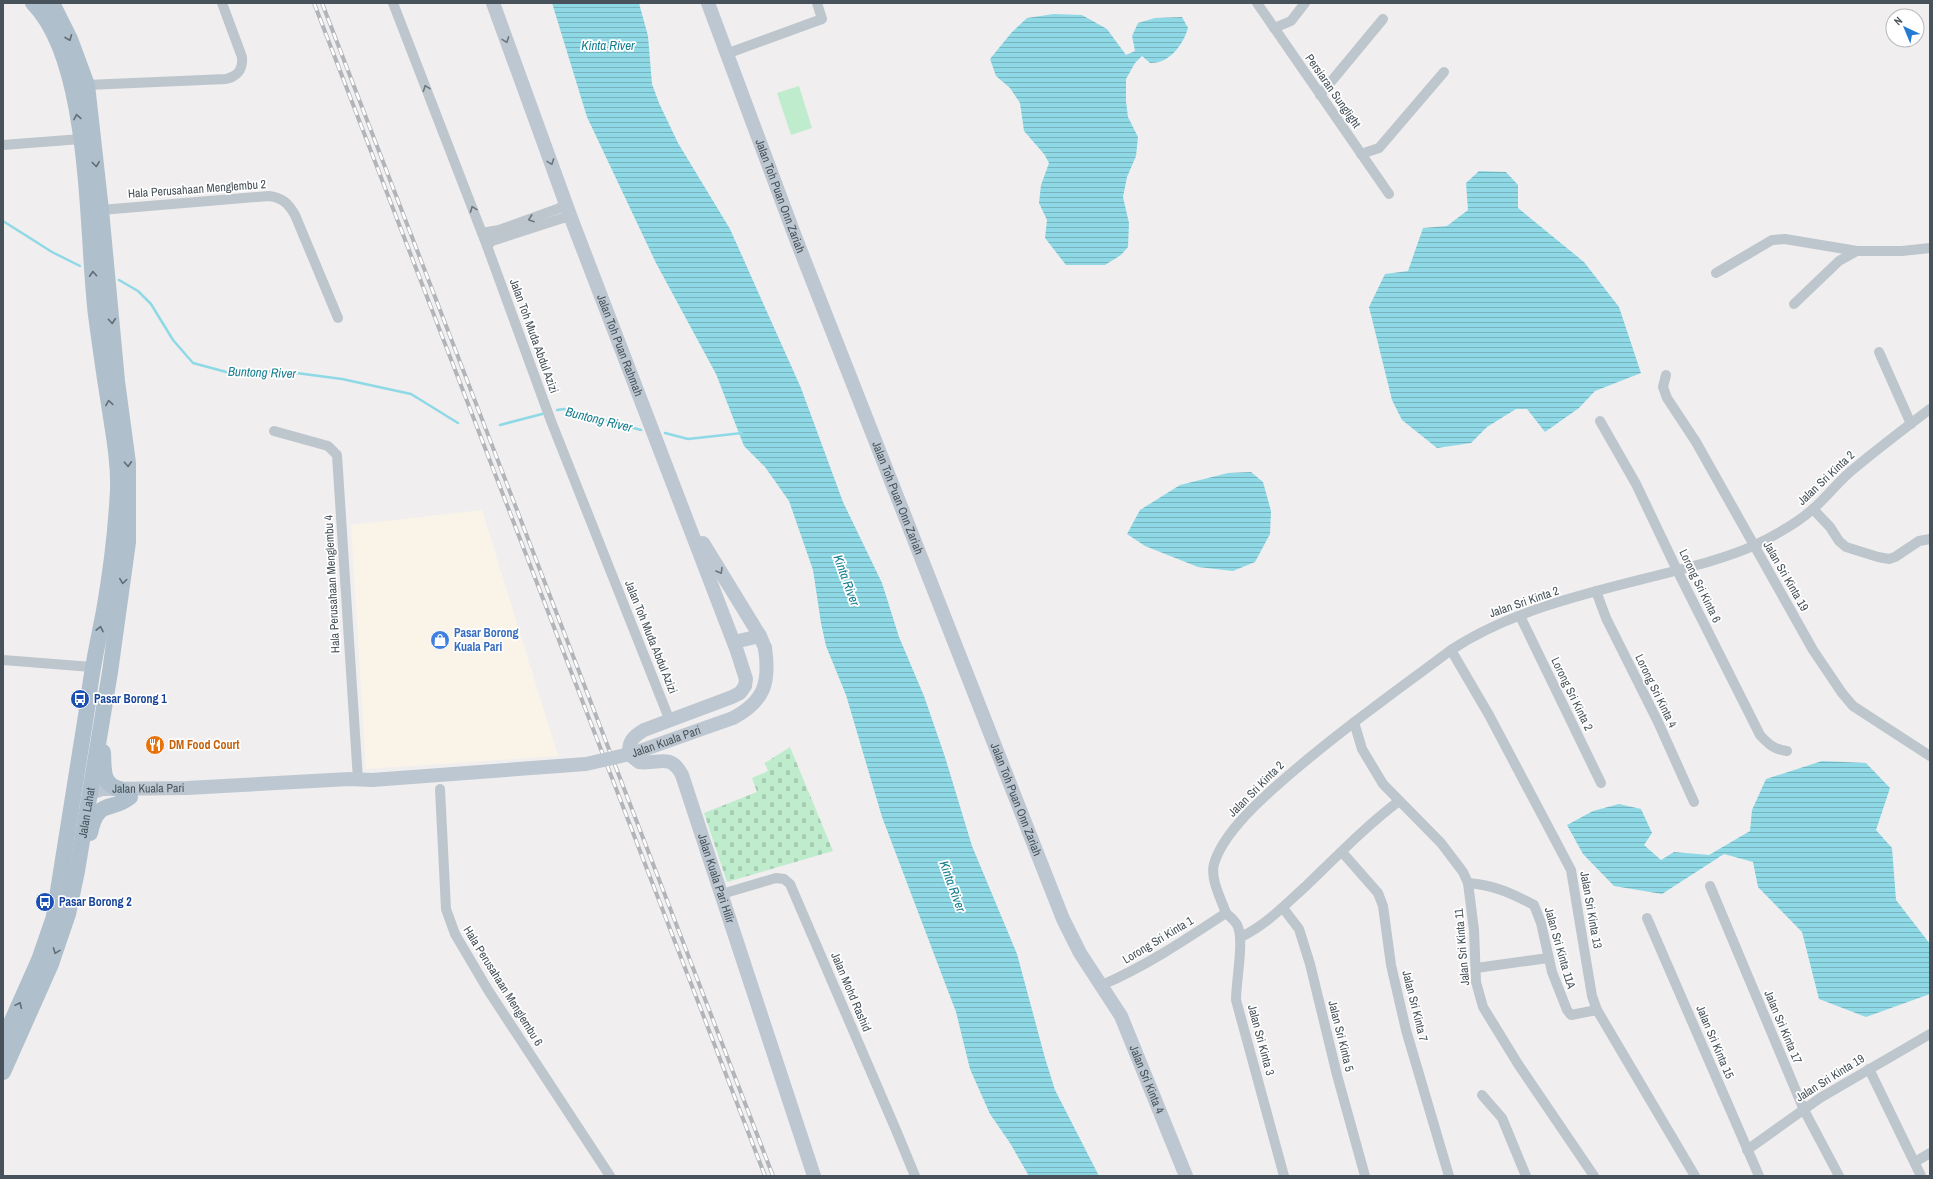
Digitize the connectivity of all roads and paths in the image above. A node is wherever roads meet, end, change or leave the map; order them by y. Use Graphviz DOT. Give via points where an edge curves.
graph roads {
  1 [pos="32,3"];
  2 [pos="52,3"];
  3 [pos="222,3"];
  4 [pos="393,3"];
  5 [pos="493,3"];
  6 [pos="708,3"];
  7 [pos="817,3"];
  8 [pos="1257,3"];
  9 [pos="1305,3"];
  10 [pos="1383,18"];
  11 [pos="1274,28"];
  12 [pos="726,54"];
  13 [pos="1444,72"];
  14 [pos="87,85"];
  15 [pos="1320,95"];
  16 [pos="81,139"];
  17 [pos="3,145"];
  18 [pos="1361,154"];
  19 [pos="1389,194"];
  20 [pos="565,202"];
  21 [pos="102,210"];
  22 [pos="571,218"];
  23 [pos="482,233"];
  24 [pos="500,234"];
  25 [pos="487,246"];
  26 [pos="1930,248"];
  27 [pos="1857,251"];
  28 [pos="1716,272"];
  29 [pos="1794,304"];
  30 [pos="338,318"];
  31 [pos="1878,352"];
  32 [pos="1666,375"];
  33 [pos="1930,409"];
  34 [pos="1600,421"];
  35 [pos="1911,424"];
  36 [pos="274,431"];
  37 [pos="1813,508"];
  38 [pos="685,514"];
  39 [pos="1930,539"];
  40 [pos="1753,546"];
  41 [pos="1677,570"];
  42 [pos="1596,591"];
  43 [pos="1520,616"];
  44 [pos="734,642"];
  45 [pos="762,642"];
  46 [pos="1451,650"];
  47 [pos="3,660"];
  48 [pos="92,667"];
  49 [pos="745,686"];
  50 [pos="670,721"];
  51 [pos="1354,722"];
  52 [pos="100,731"];
  53 [pos="1787,751"];
  54 [pos="1930,756"];
  55 [pos="358,780"];
  56 [pos="1601,782"];
  57 [pos="440,789"];
  58 [pos="90,793"];
  59 [pos="125,793"];
  60 [pos="1399,801"];
  61 [pos="1694,802"];
  62 [pos="1342,852"];
  63 [pos="1468,882"];
  64 [pos="1710,886"];
  65 [pos="722,894"];
  66 [pos="1283,908"];
  67 [pos="1226,913"];
  68 [pos="61,915"];
  69 [pos="1647,918"];
  70 [pos="1241,937"];
  71 [pos="1548,958"];
  72 [pos="1476,968"];
  73 [pos="1102,985"];
  74 [pos="1597,1010"];
  75 [pos="1930,1034"];
  76 [pos="3,1040"];
  77 [pos="1869,1068"];
  78 [pos="3,1072"];
  79 [pos="1482,1095"];
  80 [pos="1804,1110"];
  81 [pos="1747,1150"];
  82 [pos="1930,1153"];
  83 [pos="1915,1162"];
  84 [pos="610,1176"];
  85 [pos="814,1176"];
  86 [pos="914,1176"];
  87 [pos="1186,1176"];
  88 [pos="1284,1176"];
  89 [pos="1365,1176"];
  90 [pos="1449,1176"];
  91 [pos="1526,1176"];
  92 [pos="1594,1176"];
  93 [pos="1695,1176"];
  94 [pos="1759,1176"];
  95 [pos="1839,1176"];
  96 [pos="1921,1176"];
  16 -- 1 [label="main road, one-way" via="71,82 63,55 50,26"];
  2 -- 14 [label="main road, Jalan Lahat, one-way" via="70,39"];
  3 -- 14 [label="street" via="242,57 243,66 235,77"];
  23 -- 4 [label="street, Jalan Toh Muda Abdul Azizi, one-way"];
  5 -- 20 [label="street, Jalan Toh Puan Rahmah, one-way"];
  6 -- 12 [label="street, Jalan Toh Puan Onn Zariah"];
  7 -- 12 [label="street" via="822,19"];
  8 -- 11 [label="street, Persiaran Sunglight"];
  9 -- 11 [label="street" via="1291,21"];
  10 -- 15 [label="street"];
  11 -- 15 [label="street, Persiaran Sunglight"];
  12 -- 73 [label="street, Jalan Toh Puan Onn Zariah" via="1063,919 1080,953"];
  13 -- 18 [label="street" via="1379,148"];
  14 -- 21 [label="main road, Jalan Lahat, one-way"];
  15 -- 18 [label="street, Persiaran Sunglight"];
  16 -- 17 [label="street"];
  48 -- 16 [label="main road, one-way" via="110,574 118,489 115,442 96,314"];
  18 -- 19 [label="street, Persiaran Sunglight"];
  20 -- 22 [label="street, Jalan Toh Puan Rahmah"];
  20 -- 24 [label="street, one-way" via="560,208"];
  21 -- 30 [label="street, Hala Perusahaan Menglembu 2" via="269,196 280,198 288,204 295,215"];
  21 -- 52 [label="main road, Jalan Lahat, one-way" via="117,381 128,463 128,542"];
  22 -- 24 [label="street"];
  22 -- 38 [label="street, Jalan Toh Puan Rahmah"];
  23 -- 24 [label="street"];
  23 -- 25 [label="street, Jalan Toh Muda Abdul Azizi"];
  24 -- 25 [label="street"];
  25 -- 50 [label="street, Jalan Toh Muda Abdul Azizi" via="551,421"];
  26 -- 27 [label="street"];
  27 -- 28 [label="street" via="1785,239 1772,240"];
  27 -- 29 [label="street" via="1839,261"];
  31 -- 35 [label="street"];
  32 -- 40 [label="street, Jalan Sri Kinta 19" via="1663,387 1667,398 1696,442"];
  33 -- 35 [label="street, Jalan Sri Kinta 2"];
  34 -- 41 [label="street, Lorong Sri Kinta 6" via="1636,484"];
  35 -- 37 [label="street, Jalan Sri Kinta 2" via="1856,466"];
  36 -- 55 [label="street, Hala Perusahaan Menglembu 4" via="328,446 338,459"];
  37 -- 39 [label="street" via="1830,527 1838,541 1878,557 1895,557 1919,542"];
  37 -- 40 [label="street, Jalan Sri Kinta 2" via="1795,523"];
  38 -- 44 [label="street, Jalan Toh Puan Rahmah"];
  38 -- 45 [label="street, Jalan Kuala Pari, one-way"];
  40 -- 41 [label="street, Jalan Sri Kinta 2"];
  40 -- 54 [label="street, Jalan Sri Kinta 19" via="1813,650 1842,693 1854,706"];
  41 -- 42 [label="street, Jalan Sri Kinta 2"];
  41 -- 53 [label="street, Lorong Sri Kinta 6" via="1760,735 1768,744"];
  42 -- 43 [label="street, Jalan Sri Kinta 2"];
  42 -- 61 [label="street, Lorong Sri Kinta 4" via="1606,618 1658,722"];
  43 -- 46 [label="street, Jalan Sri Kinta 2" via="1494,625"];
  43 -- 56 [label="street, Lorong Sri Kinta 2"];
  44 -- 45 [label="street"];
  44 -- 49 [label="street, Jalan Toh Puan Rahmah" via="746,679"];
  45 -- 55 [label="street, Jalan Kuala Pari, bridge" via="767,675 760,696 745,711 733,718 634,753 586,764"];
  46 -- 51 [label="street, Jalan Sri Kinta 2"];
  46 -- 74 [label="street, Jalan Sri Kinta 13" via="1489,715 1571,870 1592,996"];
  47 -- 48 [label="street"];
  48 -- 58 [label="main road" via="96,686 83,777"];
  48 -- 68 [label="main road"];
  49 -- 50 [label="street, Jalan Kuala Pari Hilir" via="740,693 732,697"];
  50 -- 65 [label="street, Jalan Kuala Pari Hilir" via="635,735 630,744 630,755 639,762 664,760 678,768"];
  51 -- 60 [label="street, Jalan Sri Kinta 11" via="1362,749 1384,784"];
  51 -- 67 [label="street, Jalan Sri Kinta 2" via="1308,758 1257,804 1221,848 1214,865 1214,879"];
  52 -- 58 [label="main road, Jalan Lahat"];
  52 -- 59 [label="main road" via="105,778 108,784"];
  55 -- 59 [label="street, Jalan Kuala Pari"];
  57 -- 84 [label="street, Hala Perusahaan Menglembu 6" via="446,909 452,928 488,990"];
  58 -- 59 [label="street, Jalan Kuala Pari" via="102,789"];
  58 -- 68 [label="main road" via="78,808"];
  59 -- 68 [label="main road" via="126,800 102,808 97,814 92,824 82,874"];
  60 -- 62 [label="street" via="1379,816"];
  60 -- 63 [label="street, Jalan Sri Kinta 11" via="1441,843"];
  62 -- 66 [label="street"];
  62 -- 90 [label="street, Jalan Sri Kinta 7" via="1372,885 1381,900 1391,965 1406,1030"];
  63 -- 71 [label="street, Jalan Sri Kinta 11A" via="1506,890 1517,898 1534,904 1541,923"];
  63 -- 72 [label="street, Jalan Sri Kinta 11"];
  64 -- 80 [label="street, Jalan Sri Kinta 17"];
  65 -- 85 [label="street, Jalan Kuala Pari Hilir"];
  65 -- 86 [label="street, Jalan Mohd Rashid" via="776,878 790,884"];
  66 -- 70 [label="street" via="1257,929"];
  66 -- 89 [label="street, Jalan Sri Kinta 5" via="1299,929 1308,957"];
  67 -- 70 [label="street, Jalan Sri Kinta 3" via="1235,920"];
  67 -- 73 [label="street, Lorong Sri Kinta 1" via="1153,960"];
  76 -- 68 [label="main road, one-way"];
  68 -- 78 [label="main road, one-way" via="51,964"];
  69 -- 81 [label="street, Jalan Sri Kinta 15"];
  70 -- 88 [label="street, Jalan Sri Kinta 3" via="1236,1000"];
  71 -- 72 [label="street"];
  71 -- 74 [label="street, Jalan Sri Kinta 11A" via="1558,992 1571,1015"];
  72 -- 92 [label="street, Jalan Sri Kinta 11" via="1476,982 1483,1007 1494,1028"];
  73 -- 87 [label="street, Jalan Sri Kinta 4" via="1121,1016"];
  74 -- 93 [label="street, Jalan Sri Kinta 13"];
  75 -- 77 [label="street, Jalan Sri Kinta 19"];
  77 -- 80 [label="street, Jalan Sri Kinta 19"];
  77 -- 83 [label="street"];
  79 -- 91 [label="street" via="1502,1118"];
  80 -- 81 [label="street, Jalan Sri Kinta 19"];
  80 -- 95 [label="street, Jalan Sri Kinta 17"];
  81 -- 94 [label="street, Jalan Sri Kinta 15"];
  82 -- 83 [label="street"];
  83 -- 96 [label="street"];
}
